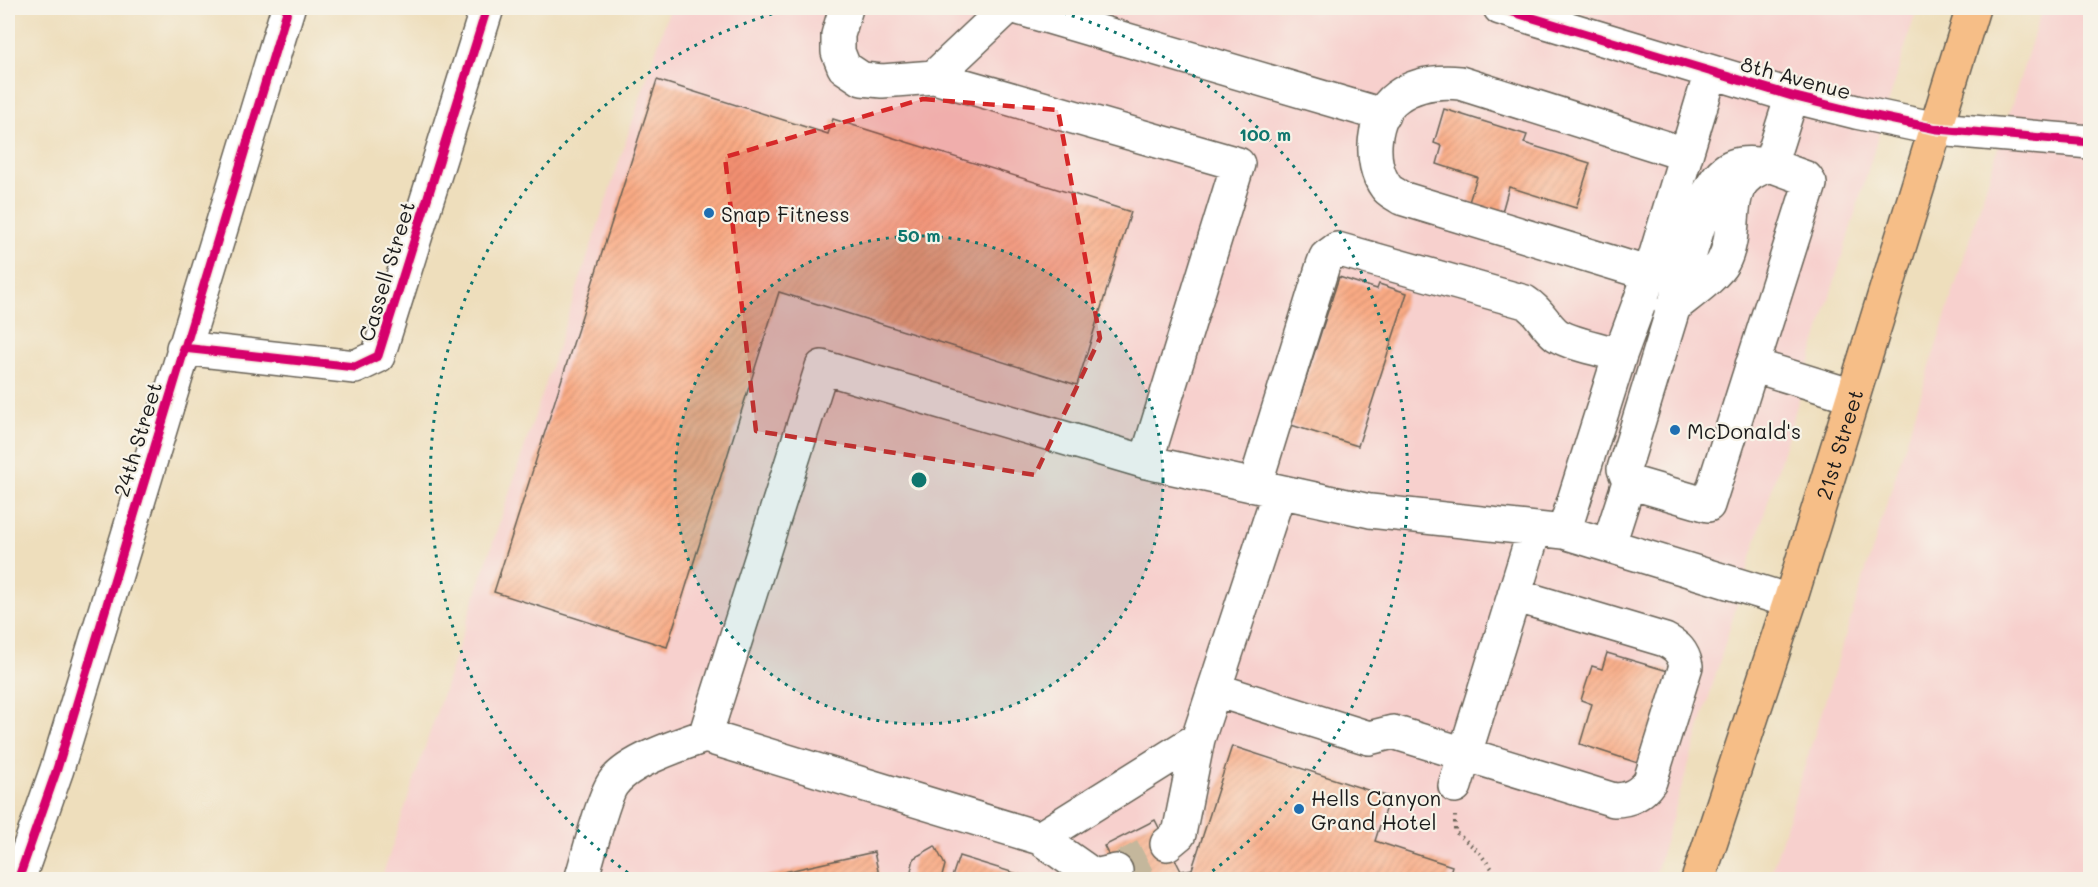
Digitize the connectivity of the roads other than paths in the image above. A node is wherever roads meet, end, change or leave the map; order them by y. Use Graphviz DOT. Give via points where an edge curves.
graph roads {
  1 [pos="288,8"];
  2 [pos="487,8"];
  3 [pos="846,8"];
  4 [pos="1008,8"];
  5 [pos="1018,8"];
  6 [pos="1500,8"];
  7 [pos="1973,8"];
  8 [pos="1711,72"];
  9 [pos="934,77"];
  10 [pos="1792,96"];
  11 [pos="1383,115"];
  12 [pos="1936,129"];
  13 [pos="2091,142"];
  14 [pos="1685,154"];
  15 [pos="1770,165"];
  16 [pos="1650,274"];
  17 [pos="183,348"];
  18 [pos="1620,355"];
  19 [pos="1752,365"];
  20 [pos="1853,396"];
  21 [pos="1146,462"];
  22 [pos="1629,482"];
  23 [pos="1267,488"];
  24 [pos="1549,531"];
  25 [pos="1609,544"];
  26 [pos="1514,595"];
  27 [pos="1790,600"];
  28 [pos="1216,690"];
  29 [pos="705,736"];
  30 [pos="1198,740"];
  31 [pos="1460,771"];
  32 [pos="1040,838"];
  33 [pos="1167,844"];
  34 [pos="1116,871"];
  35 [pos="18,879"];
  36 [pos="580,879"];
  37 [pos="1698,879"];
  1 -- 17 [label="street, 24th Street"];
  2 -- 17 [label="street, Cassell Street" via="378,356 355,367"];
  3 -- 9 [label="street" via="837,52 844,67 862,79"];
  4 -- 9 [label="street"];
  5 -- 11 [label="street"];
  6 -- 8 [label="street, 8th Avenue"];
  7 -- 12 [label="main road, 21st Street"];
  8 -- 10 [label="street, 8th Avenue"];
  8 -- 14 [label="street"];
  9 -- 21 [label="street" via="1238,164"];
  10 -- 12 [label="street, 8th Avenue"];
  10 -- 15 [label="street"];
  11 -- 14 [label="street" via="1398,96 1413,89 1427,84 1460,84"];
  11 -- 16 [label="street" via="1375,160 1387,189 1401,198"];
  12 -- 13 [label="street, 8th Avenue"];
  12 -- 20 [label="main road, 21st Street"];
  14 -- 16 [label="street"];
  15 -- 19 [label="street" via="1806,178 1810,184"];
  15 -- 22 [label="street" via="1739,163 1725,169 1709,192 1624,469"];
  16 -- 18 [label="street"];
  17 -- 35 [label="street, 24th Street" via="57,769"];
  18 -- 23 [label="street" via="1560,337 1539,311 1525,302 1337,249 1326,257"];
  18 -- 24 [label="street"];
  19 -- 20 [label="street"];
  19 -- 22 [label="street" via="1708,505"];
  20 -- 27 [label="main road, 21st Street"];
  21 -- 23 [label="street"];
  21 -- 29 [label="street" via="822,367"];
  22 -- 25 [label="street"];
  23 -- 24 [label="street" via="1370,511"];
  23 -- 28 [label="street"];
  24 -- 25 [label="street"];
  24 -- 26 [label="street"];
  25 -- 27 [label="street"];
  26 -- 31 [label="street"];
  26 -- 31 [label="street" via="1665,639 1679,650 1686,666 1650,781 1643,791 1626,800"];
  27 -- 37 [label="main road, 21st Street"];
  28 -- 30 [label="street"];
  28 -- 31 [label="street" via="1369,738 1393,732"];
  29 -- 32 [label="street"];
  29 -- 36 [label="street" via="627,770 613,783"];
  30 -- 32 [label="street"];
  30 -- 33 [label="street" via="1179,834"];
  32 -- 34 [label="street" via="1094,876"];
}
